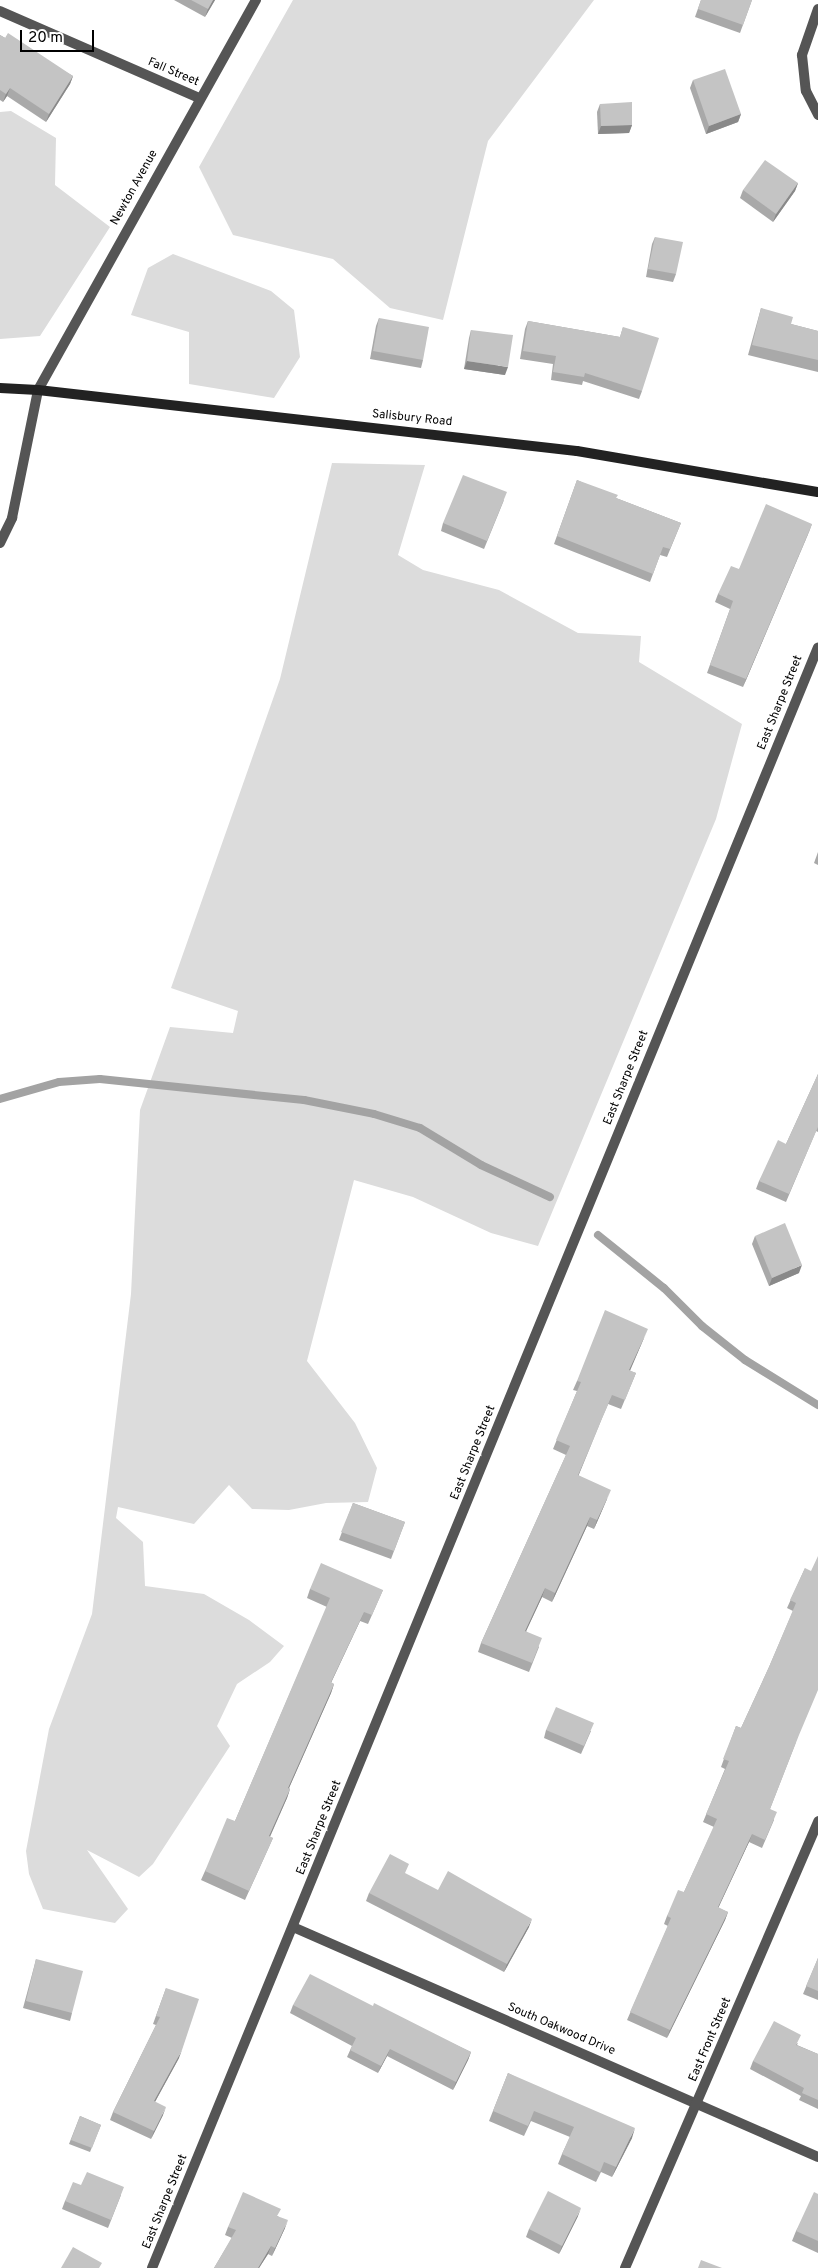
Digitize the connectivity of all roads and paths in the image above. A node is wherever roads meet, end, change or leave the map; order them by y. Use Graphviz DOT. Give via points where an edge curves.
graph roads {
  1 [pos="256,0"];
  2 [pos="818,9"];
  3 [pos="0,11"];
  4 [pos="199,98"];
  5 [pos="818,115"];
  6 [pos="0,388"];
  7 [pos="38,390"];
  8 [pos="818,492"];
  9 [pos="0,543"];
  10 [pos="818,647"];
  11 [pos="818,1821"];
  12 [pos="293,1927"];
  13 [pos="697,2102"];
  14 [pos="818,2157"];
  15 [pos="152,2268"];
  16 [pos="625,2268"];
  1 -- 4 [label="street, Newton Avenue"];
  2 -- 5 [label="street" via="802,55 806,92"];
  3 -- 4 [label="street, Fall Street"];
  4 -- 7 [label="street, Newton Avenue"];
  6 -- 7 [label="street, Salisbury Road"];
  7 -- 8 [label="street, Salisbury Road" via="577,451"];
  7 -- 9 [label="street, Newton Avenue" via="12,518"];
  10 -- 12 [label="street, East Sharpe Street"];
  11 -- 13 [label="street, East Front Street"];
  12 -- 13 [label="street, South Oakwood Drive"];
  12 -- 15 [label="street, East Sharpe Street"];
  13 -- 14 [label="street, South Oakwood Drive"];
  13 -- 16 [label="street, East Front Street"];
}
